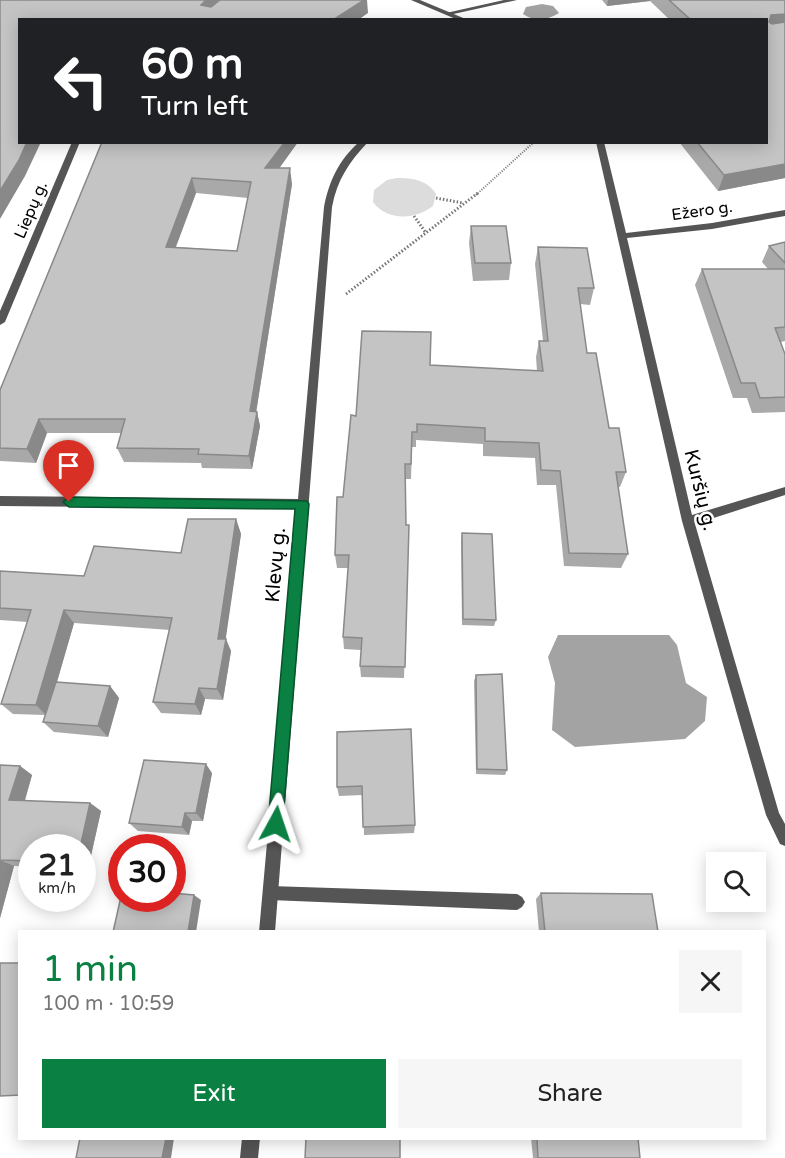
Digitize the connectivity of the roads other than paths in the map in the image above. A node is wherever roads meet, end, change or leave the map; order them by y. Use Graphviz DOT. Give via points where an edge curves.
graph roads {
  1 [pos="414,0"];
  2 [pos="514,0"];
  3 [pos="449,13"];
  4 [pos="460,18"];
  5 [pos="75,144"];
  6 [pos="362,144"];
  7 [pos="600,144"];
  8 [pos="785,213"];
  9 [pos="623,236"];
  10 [pos="0,322"];
  11 [pos="785,491"];
  12 [pos="0,501"];
  13 [pos="302,504"];
  14 [pos="688,521"];
  15 [pos="785,839"];
  16 [pos="270,893"];
  17 [pos="517,902"];
  18 [pos="267,930"];
  19 [pos="251,1140"];
  20 [pos="249,1158"];
  1 -- 3 [label="street"];
  2 -- 3 [label="street"];
  3 -- 4 [label="street"];
  5 -- 10 [label="street, Liepų g."];
  6 -- 13 [label="street, Klevų g." via="344,163 331,186"];
  7 -- 9 [label="street, Kuršių g."];
  8 -- 9 [label="street, Ežero g."];
  9 -- 14 [label="street, Kuršių g."];
  11 -- 14 [label="street"];
  12 -- 13 [label="street"];
  13 -- 16 [label="street, Klevų g."];
  14 -- 15 [label="street, Kuršių g." via="773,815"];
  16 -- 17 [label="street"];
  16 -- 18 [label="street, Klevų g."];
  19 -- 20 [label="street"];
}
